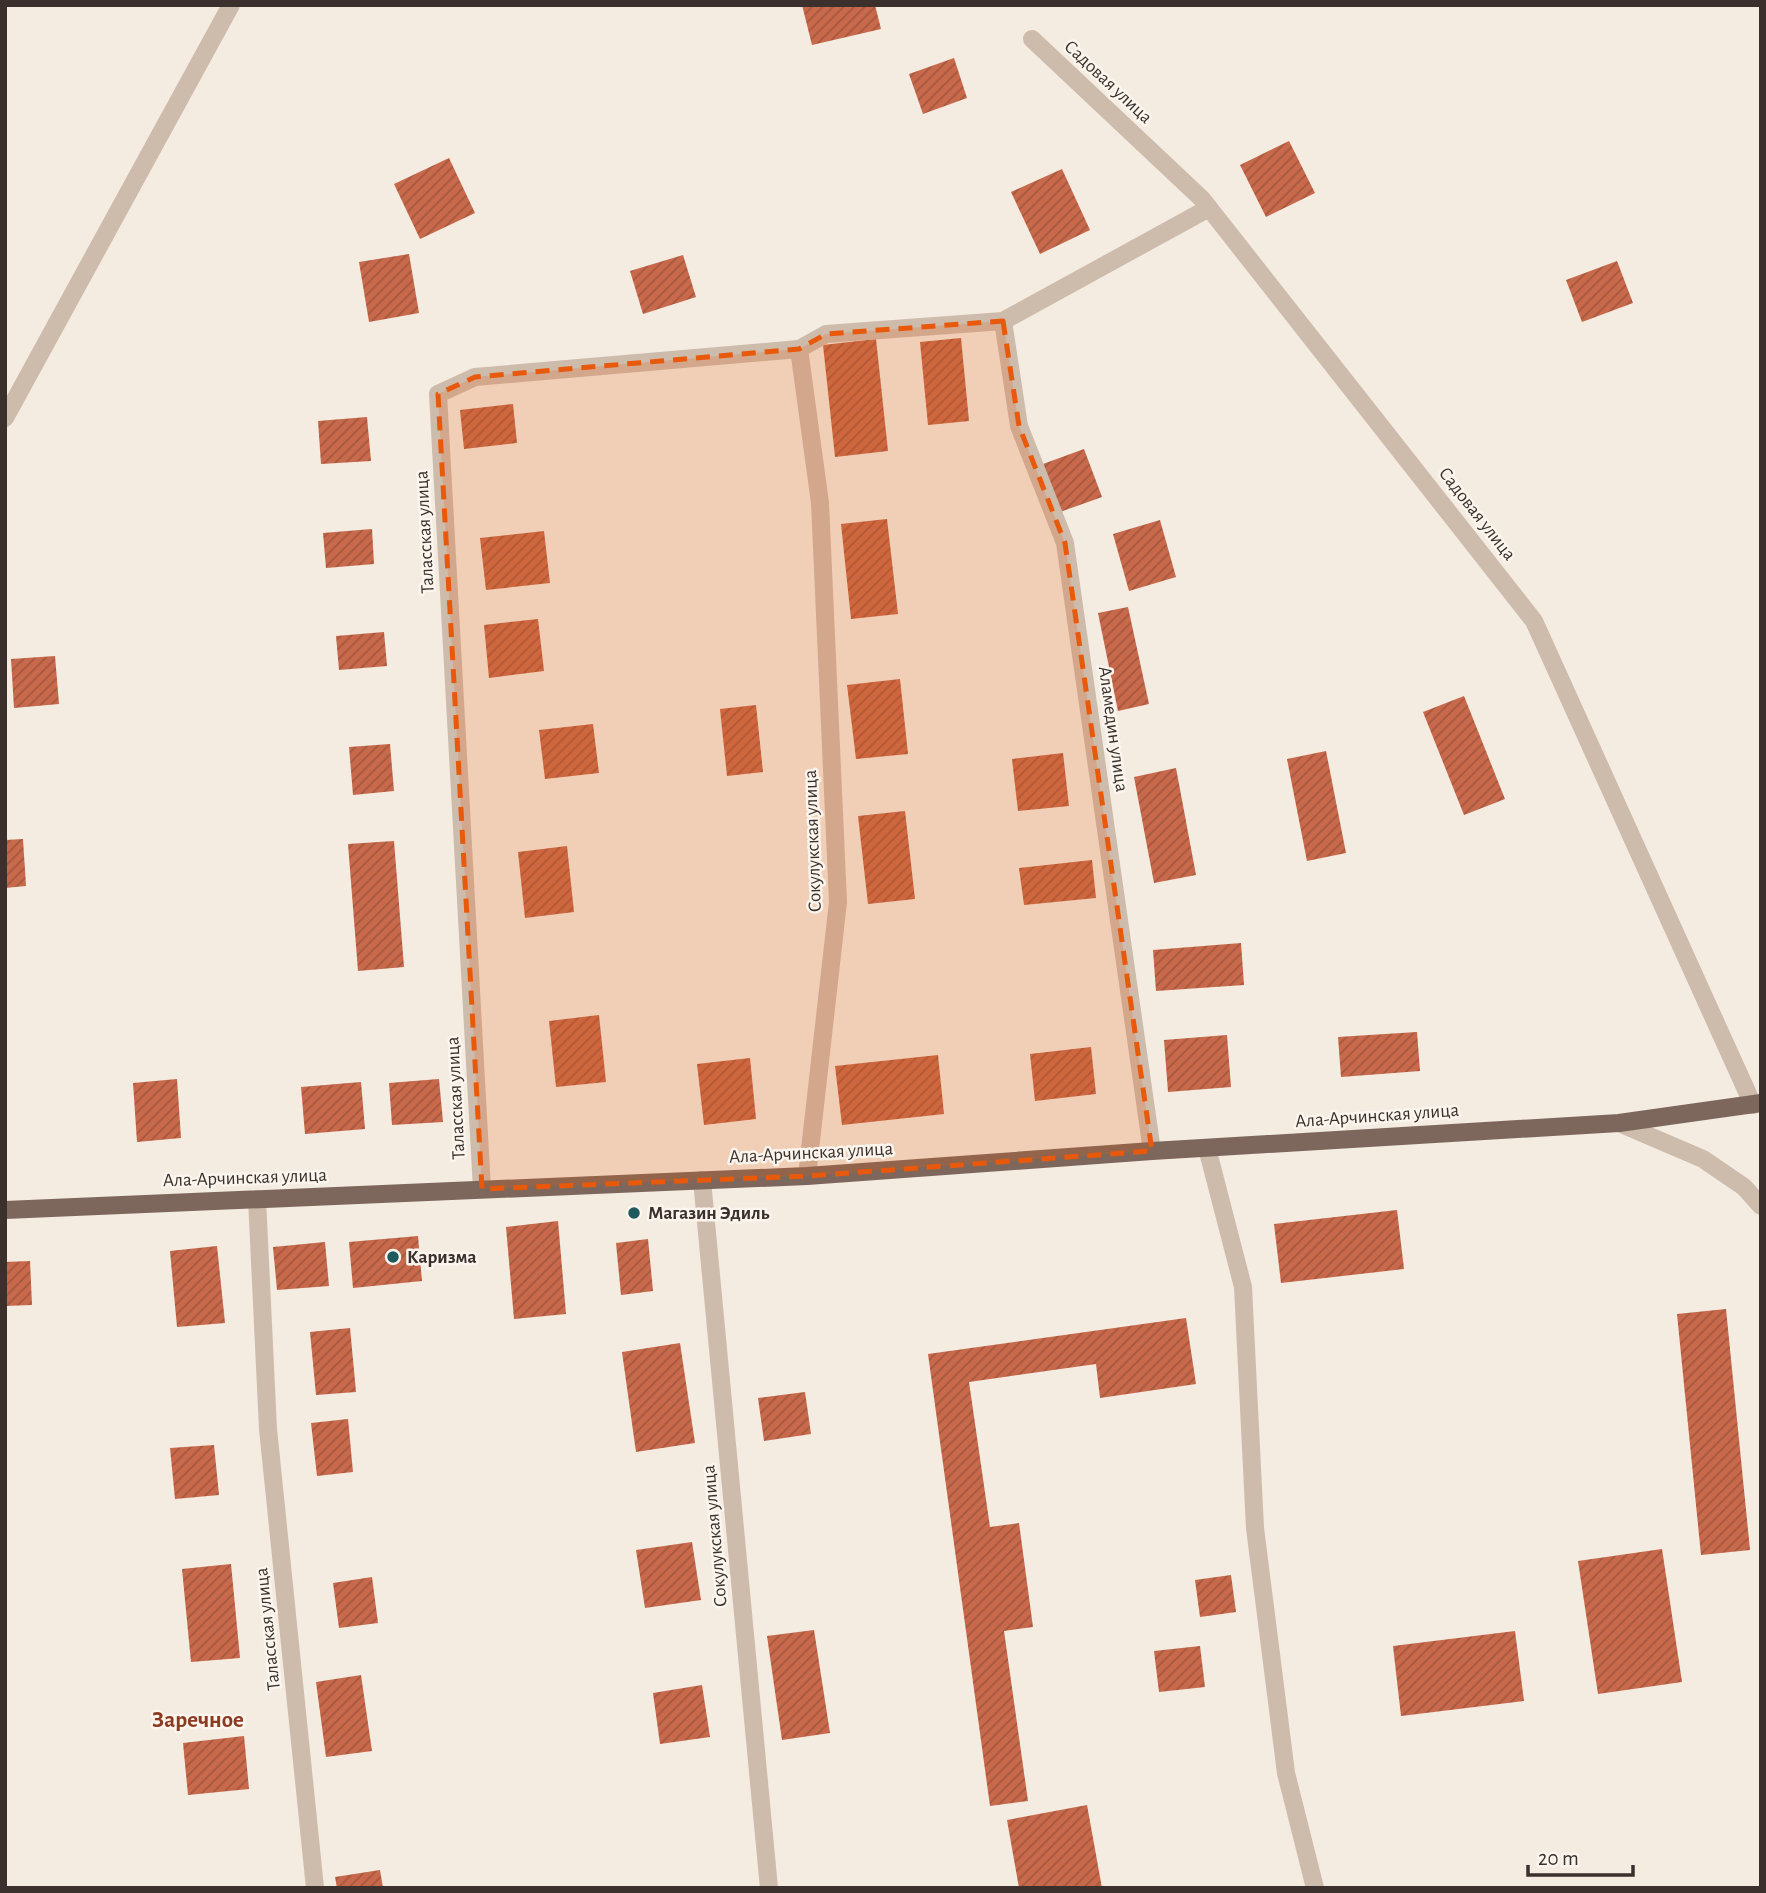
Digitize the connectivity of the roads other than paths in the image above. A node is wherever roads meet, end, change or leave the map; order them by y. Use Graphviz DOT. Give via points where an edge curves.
graph roads {
  1 [pos="231,5"];
  2 [pos="1032,39"];
  3 [pos="1209,208"];
  4 [pos="1003,321"];
  5 [pos="799,349"];
  6 [pos="5,418"];
  7 [pos="1757,1104"];
  8 [pos="1619,1123"];
  9 [pos="1207,1148"];
  10 [pos="1152,1151"];
  11 [pos="807,1175"];
  12 [pos="702,1180"];
  13 [pos="482,1189"];
  14 [pos="257,1199"];
  15 [pos="1761,1206"];
  16 [pos="5,1210"];
  17 [pos="315,1888"];
  18 [pos="769,1888"];
  19 [pos="1314,1888"];
  1 -- 6 [label="street"];
  2 -- 3 [label="street, Садовая улица"];
  3 -- 4 [label="street"];
  3 -- 7 [label="street, Садовая улица" via="1534,621"];
  4 -- 5 [label="street" via="826,334"];
  4 -- 10 [label="street, Аламедин улица" via="1019,426 1065,543"];
  5 -- 11 [label="street, Сокулукская улица" via="820,503 838,902"];
  5 -- 13 [label="street, Таласская улица" via="475,377 438,394"];
  7 -- 8 [label="main road, Ала-Арчинская улица"];
  8 -- 9 [label="main road, Ала-Арчинская улица"];
  8 -- 15 [label="street" via="1703,1159 1744,1187"];
  9 -- 10 [label="main road, Ала-Арчинская улица"];
  9 -- 19 [label="street" via="1243,1287 1255,1528 1286,1773"];
  10 -- 11 [label="main road, Ала-Арчинская улица"];
  11 -- 12 [label="main road, Ала-Арчинская улица"];
  12 -- 13 [label="main road, Ала-Арчинская улица"];
  12 -- 18 [label="street, Сокулукская улица"];
  13 -- 14 [label="main road, Ала-Арчинская улица"];
  14 -- 16 [label="main road, Ала-Арчинская улица"];
  14 -- 17 [label="street, Таласская улица" via="268,1429"];
}
